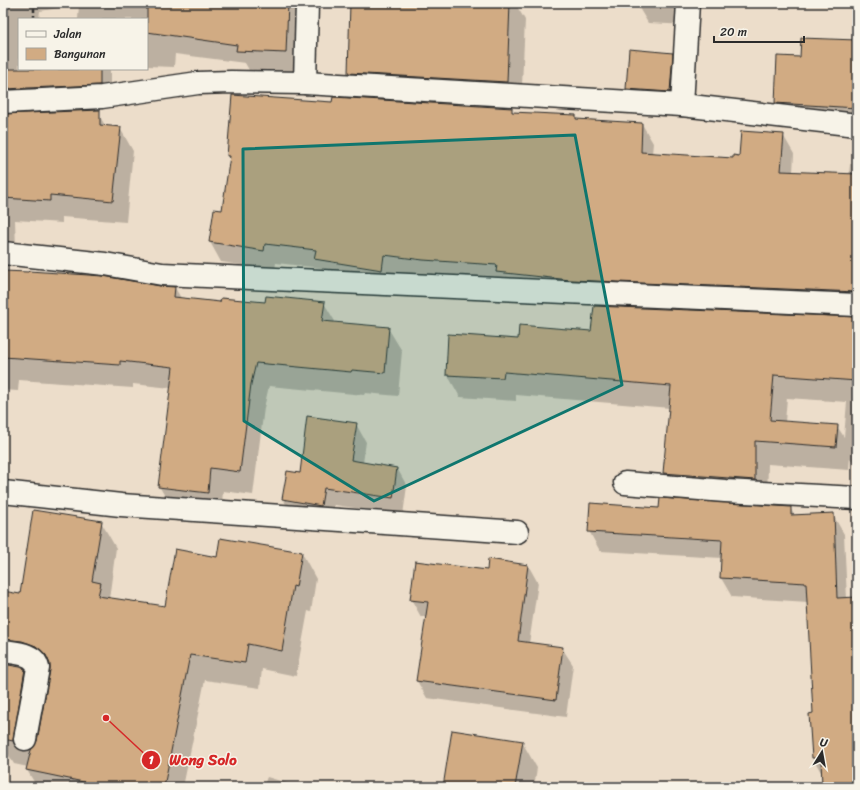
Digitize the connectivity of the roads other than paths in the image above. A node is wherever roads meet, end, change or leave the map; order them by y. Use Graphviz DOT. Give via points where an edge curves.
graph roads {
  1 [pos="307,3"];
  2 [pos="688,3"];
  3 [pos="305,84"];
  4 [pos="3,102"];
  5 [pos="682,105"];
  6 [pos="857,125"];
  7 [pos="3,253"];
  8 [pos="857,305"];
  9 [pos="625,482"];
  10 [pos="3,492"];
  11 [pos="857,498"];
  12 [pos="517,532"];
  13 [pos="3,652"];
  14 [pos="25,740"];
  1 -- 3 [label="street"];
  2 -- 5 [label="street"];
  3 -- 4 [label="street" via="198,83 102,97"];
  3 -- 5 [label="street"];
  5 -- 6 [label="street"];
  7 -- 8 [label="street" via="105,264 162,274"];
  9 -- 11 [label="street" via="725,491"];
  10 -- 12 [label="street" via="122,505"];
  13 -- 14 [label="street" via="33,658 37,663"];
}
